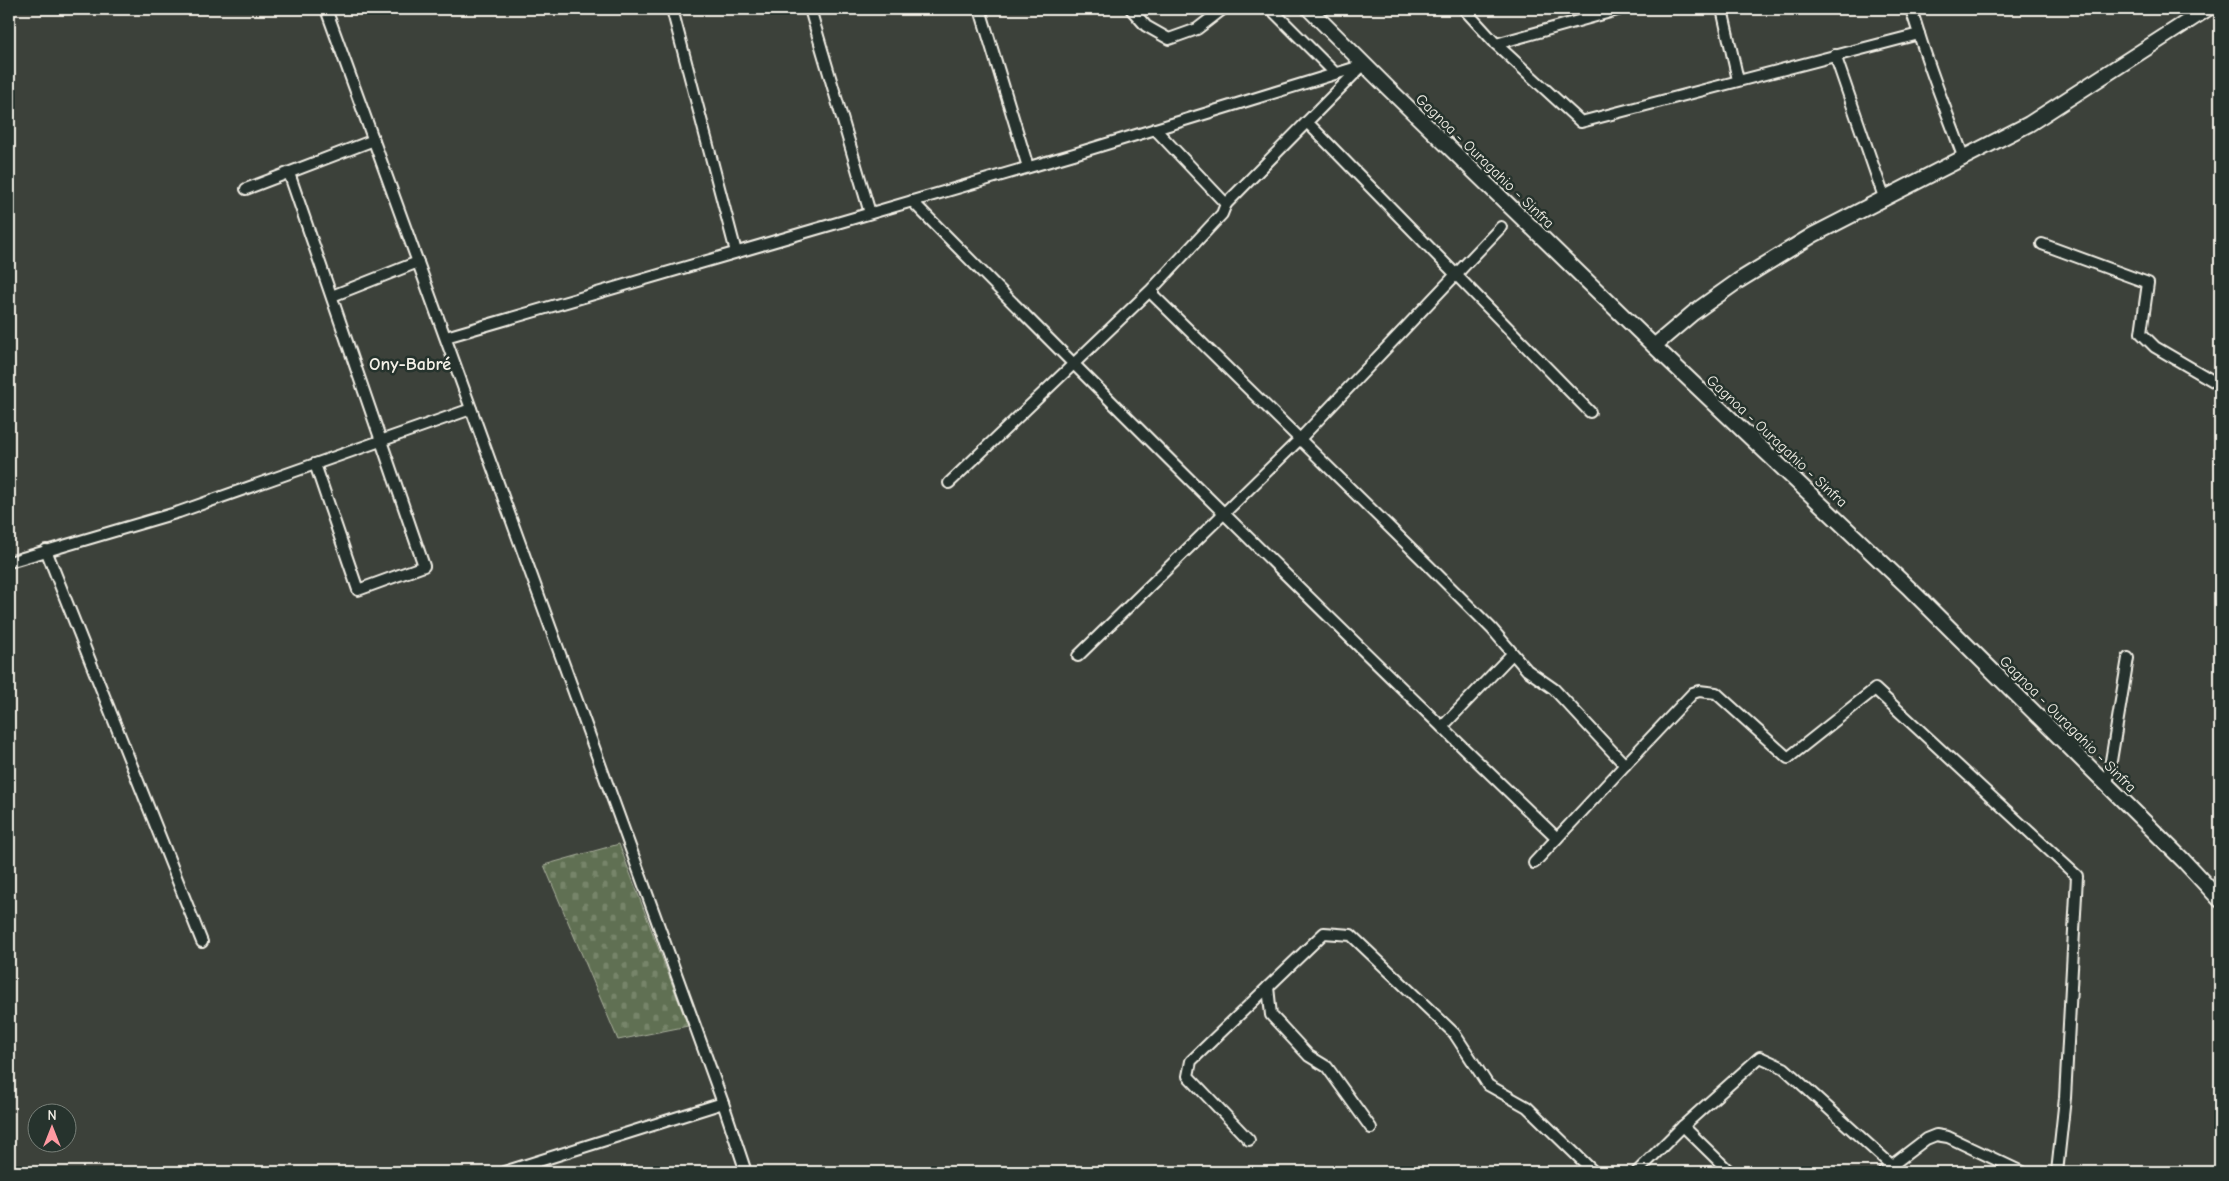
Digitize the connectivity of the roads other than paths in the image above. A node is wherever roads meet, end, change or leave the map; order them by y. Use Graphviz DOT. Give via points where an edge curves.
graph roads {
  1 [pos="326,9"];
  2 [pos="672,9"];
  3 [pos="810,9"];
  4 [pos="980,9"];
  5 [pos="1131,9"];
  6 [pos="1223,9"];
  7 [pos="1271,9"];
  8 [pos="1309,9"];
  9 [pos="1464,9"];
  10 [pos="1621,9"];
  11 [pos="1722,9"];
  12 [pos="1911,9"];
  13 [pos="2207,9"];
  14 [pos="1919,34"];
  15 [pos="1496,44"];
  16 [pos="1835,55"];
  17 [pos="1364,64"];
  18 [pos="1335,74"];
  19 [pos="1738,80"];
  20 [pos="1307,122"];
  21 [pos="1155,129"];
  22 [pos="374,140"];
  23 [pos="1964,159"];
  24 [pos="1028,167"];
  25 [pos="290,173"];
  26 [pos="246,189"];
  27 [pos="1885,200"];
  28 [pos="912,201"];
  29 [pos="1226,204"];
  30 [pos="870,213"];
  31 [pos="1501,227"];
  32 [pos="2042,244"];
  33 [pos="736,252"];
  34 [pos="418,262"];
  35 [pos="1456,274"];
  36 [pos="1153,288"];
  37 [pos="332,296"];
  38 [pos="446,337"];
  39 [pos="1654,346"];
  40 [pos="1073,363"];
  41 [pos="2220,385"];
  42 [pos="471,409"];
  43 [pos="1590,412"];
  44 [pos="1300,439"];
  45 [pos="381,440"];
  46 [pos="315,464"];
  47 [pos="949,483"];
  48 [pos="1225,512"];
  49 [pos="46,550"];
  50 [pos="9,562"];
  51 [pos="1512,654"];
  52 [pos="1078,656"];
  53 [pos="2128,658"];
  54 [pos="1442,727"];
  55 [pos="1625,765"];
  56 [pos="2107,785"];
  57 [pos="1557,838"];
  58 [pos="1534,863"];
  59 [pos="2218,894"];
  60 [pos="202,942"];
  61 [pos="1268,986"];
  62 [pos="723,1102"];
  63 [pos="1683,1126"];
  64 [pos="1371,1128"];
  65 [pos="1248,1140"];
  66 [pos="1890,1164"];
  67 [pos="504,1172"];
  68 [pos="746,1172"];
  69 [pos="1594,1172"];
  70 [pos="1637,1172"];
  71 [pos="1730,1172"];
  72 [pos="1883,1172"];
  73 [pos="2022,1172"];
  74 [pos="2058,1172"];
  1 -- 22 [label="street"];
  2 -- 33 [label="street"];
  3 -- 30 [label="street"];
  4 -- 24 [label="street"];
  5 -- 6 [label="street" via="1146,26 1169,38 1197,29"];
  7 -- 18 [label="street"];
  8 -- 17 [label="main road, Gagnoa - Ouragahio - Sinfra"];
  9 -- 15 [label="street"];
  10 -- 15 [label="street"];
  11 -- 19 [label="street"];
  12 -- 14 [label="street"];
  13 -- 23 [label="main road" via="2029,124"];
  14 -- 16 [label="street"];
  14 -- 23 [label="street" via="1932,78 1940,89"];
  15 -- 19 [label="street" via="1581,122"];
  16 -- 19 [label="street"];
  16 -- 27 [label="street"];
  17 -- 18 [label="street"];
  17 -- 20 [label="street"];
  17 -- 39 [label="main road, Gagnoa - Ouragahio - Sinfra"];
  18 -- 21 [label="street"];
  20 -- 29 [label="street"];
  20 -- 35 [label="street"];
  21 -- 24 [label="street"];
  21 -- 29 [label="street"];
  22 -- 25 [label="street"];
  22 -- 34 [label="street"];
  23 -- 27 [label="main road"];
  24 -- 28 [label="street"];
  25 -- 26 [label="street"];
  25 -- 37 [label="street"];
  27 -- 39 [label="main road" via="1813,235 1738,281"];
  28 -- 30 [label="street"];
  28 -- 40 [label="street"];
  29 -- 36 [label="street" via="1222,214"];
  30 -- 33 [label="street"];
  31 -- 35 [label="street"];
  32 -- 41 [label="street" via="2148,283 2140,333 2155,347"];
  33 -- 38 [label="street"];
  34 -- 37 [label="street"];
  34 -- 38 [label="street"];
  35 -- 43 [label="street"];
  35 -- 44 [label="street"];
  36 -- 40 [label="street"];
  36 -- 44 [label="street" via="1153,295"];
  37 -- 45 [label="street"];
  38 -- 42 [label="street"];
  39 -- 56 [label="main road, Gagnoa - Ouragahio - Sinfra" via="1910,589"];
  40 -- 47 [label="street"];
  40 -- 48 [label="street"];
  42 -- 45 [label="street"];
  42 -- 62 [label="street"];
  44 -- 48 [label="street"];
  44 -- 51 [label="street" via="1435,572"];
  45 -- 46 [label="street"];
  45 -- 46 [label="street" via="424,566 358,590"];
  46 -- 49 [label="street" via="179,512"];
  48 -- 52 [label="street"];
  48 -- 54 [label="street"];
  49 -- 50 [label="street"];
  49 -- 60 [label="street"];
  51 -- 54 [label="street"];
  51 -- 55 [label="street" via="1527,670 1554,689"];
  53 -- 56 [label="street"];
  54 -- 57 [label="street"];
  55 -- 57 [label="street"];
  55 -- 74 [label="street" via="1693,693 1699,691 1716,693 1788,758 1876,688 2077,876"];
  56 -- 59 [label="main road, Gagnoa - Ouragahio - Sinfra"];
  57 -- 58 [label="street"];
  61 -- 64 [label="street" via="1272,1015 1309,1056 1327,1067"];
  61 -- 65 [label="street" via="1190,1061 1188,1076"];
  61 -- 69 [label="street" via="1324,933 1351,935 1454,1033 1488,1086 1527,1107"];
  62 -- 67 [label="street"];
  62 -- 68 [label="street"];
  63 -- 66 [label="street" via="1760,1058 1784,1068"];
  63 -- 70 [label="street"];
  63 -- 71 [label="street"];
  66 -- 72 [label="street"];
  66 -- 73 [label="street" via="1936,1135 1948,1136"];
}
